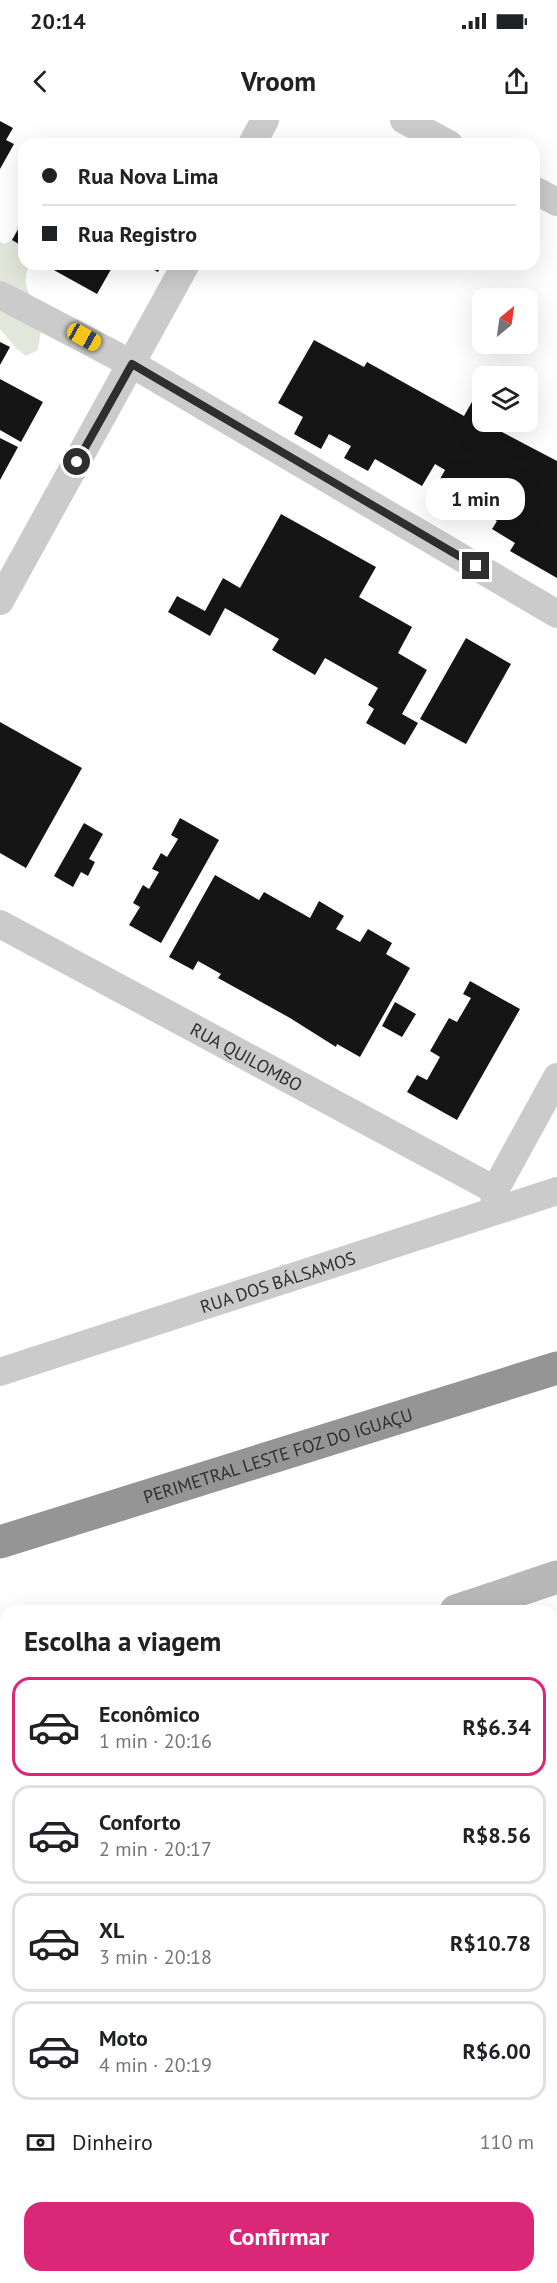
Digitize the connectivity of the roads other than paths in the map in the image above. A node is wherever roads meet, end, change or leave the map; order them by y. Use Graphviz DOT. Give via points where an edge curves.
graph roads {
  1 [pos="265,120"];
  2 [pos="404,120"];
  3 [pos="255,138"];
  4 [pos="438,138"];
  5 [pos="540,193"];
  6 [pos="557,202"];
  7 [pos="183,270"];
  8 [pos="0,295"];
  9 [pos="132,364"];
  10 [pos="0,601"];
  11 [pos="557,614"];
  12 [pos="0,924"];
  13 [pos="557,1077"];
  14 [pos="557,1191"];
  15 [pos="494,1200"];
  16 [pos="557,1368"];
  17 [pos="0,1372"];
  18 [pos="0,1542"];
  19 [pos="557,1577"];
  20 [pos="474,1605"];
  1 -- 3 [label="street"];
  2 -- 4 [label="street"];
  5 -- 6 [label="street"];
  7 -- 9 [label="street"];
  8 -- 9 [label="street"];
  9 -- 10 [label="street"];
  9 -- 11 [label="street"];
  12 -- 15 [label="street, RUA QUILOMBO"];
  13 -- 15 [label="street"];
  14 -- 15 [label="street, RUA DOS BÁLSAMOS"];
  15 -- 17 [label="street, RUA DOS BÁLSAMOS"];
  16 -- 18 [label="highway, PERIMETRAL LESTE FOZ DO IGUAÇU"];
  19 -- 20 [label="street"];
}
